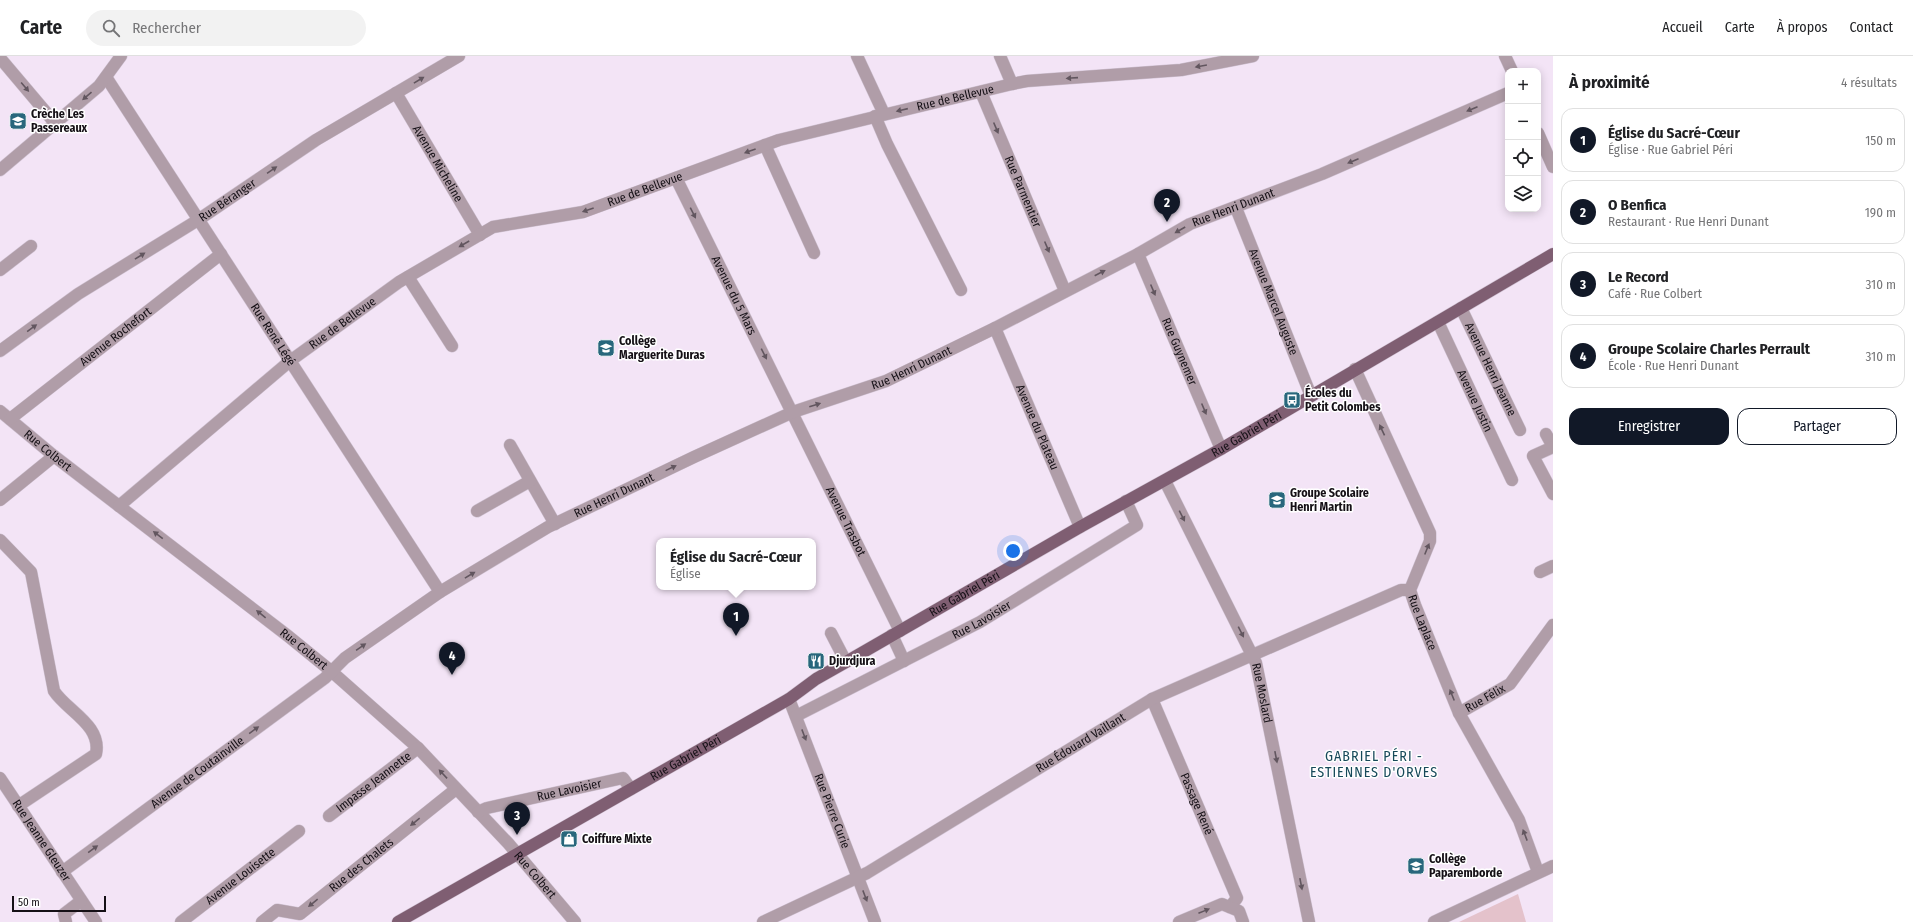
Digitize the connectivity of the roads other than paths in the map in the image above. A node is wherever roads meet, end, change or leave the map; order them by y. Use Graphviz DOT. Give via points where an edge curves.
graph roads {
  1 [pos="121,56"];
  2 [pos="459,56"];
  3 [pos="857,56"];
  4 [pos="1000,56"];
  5 [pos="1253,56"];
  6 [pos="1505,56"];
  7 [pos="0,58"];
  8 [pos="1511,68"];
  9 [pos="106,77"];
  10 [pos="1012,84"];
  11 [pos="981,92"];
  12 [pos="396,93"];
  13 [pos="1505,95"];
  14 [pos="879,115"];
  15 [pos="55,123"];
  16 [pos="1541,140"];
  17 [pos="765,145"];
  18 [pos="1553,167"];
  19 [pos="0,170"];
  20 [pos="676,178"];
  21 [pos="1236,208"];
  22 [pos="198,220"];
  23 [pos="480,235"];
  24 [pos="32,246"];
  25 [pos="814,253"];
  26 [pos="221,254"];
  27 [pos="1138,254"];
  28 [pos="1553,254"];
  29 [pos="0,270"];
  30 [pos="408,277"];
  31 [pos="961,290"];
  32 [pos="1065,291"];
  33 [pos="1461,308"];
  34 [pos="1438,322"];
  35 [pos="995,328"];
  36 [pos="452,346"];
  37 [pos="0,351"];
  38 [pos="290,362"];
  39 [pos="1355,369"];
  40 [pos="1310,396"];
  41 [pos="0,411"];
  42 [pos="794,412"];
  43 [pos="10,419"];
  44 [pos="1520,430"];
  45 [pos="1546,434"];
  46 [pos="510,445"];
  47 [pos="1553,447"];
  48 [pos="1221,449"];
  49 [pos="54,456"];
  50 [pos="1512,480"];
  51 [pos="530,481"];
  52 [pos="1165,481"];
  53 [pos="1553,494"];
  54 [pos="0,500"];
  55 [pos="1126,501"];
  56 [pos="120,506"];
  57 [pos="477,511"];
  58 [pos="555,524"];
  59 [pos="1080,527"];
  60 [pos="0,540"];
  61 [pos="1553,566"];
  62 [pos="1540,572"];
  63 [pos="1410,590"];
  64 [pos="440,592"];
  65 [pos="1553,625"];
  66 [pos="831,632"];
  67 [pos="896,633"];
  68 [pos="1253,656"];
  69 [pos="904,661"];
  70 [pos="846,662"];
  71 [pos="331,671"];
  72 [pos="789,699"];
  73 [pos="1152,699"];
  74 [pos="1459,713"];
  75 [pos="796,716"];
  76 [pos="418,748"];
  77 [pos="0,778"];
  78 [pos="456,789"];
  79 [pos="631,789"];
  80 [pos="18,806"];
  81 [pos="478,812"];
  82 [pos="329,816"];
  83 [pos="299,831"];
  84 [pos="518,854"];
  85 [pos="1553,866"];
  86 [pos="62,872"];
  87 [pos="1538,872"];
  88 [pos="858,878"];
  89 [pos="81,901"];
  90 [pos="1230,907"];
  91 [pos="66,922"];
  92 [pos="96,922"];
  93 [pos="181,922"];
  94 [pos="262,922"];
  95 [pos="398,922"];
  96 [pos="575,922"];
  97 [pos="763,922"];
  98 [pos="875,922"];
  99 [pos="1179,922"];
  100 [pos="1243,922"];
  101 [pos="1309,922"];
  102 [pos="1434,922"];
  1 -- 9 [label="street"];
  12 -- 2 [label="street, Rue Béranger, one-way"];
  3 -- 14 [label="street"];
  4 -- 10 [label="street"];
  5 -- 10 [label="street, Rue de Bellevue, one-way" via="1180,70"];
  6 -- 8 [label="street"];
  7 -- 15 [label="street, one-way"];
  9 -- 15 [label="street, one-way"];
  9 -- 22 [label="street, Rue René Légé"];
  10 -- 11 [label="street, Rue de Bellevue"];
  11 -- 14 [label="street, Rue de Bellevue, one-way"];
  11 -- 32 [label="street, Rue Parmentier, one-way"];
  22 -- 12 [label="street, Rue Béranger, one-way" via="316,140"];
  12 -- 23 [label="street, Avenue Micheline"];
  13 -- 21 [label="street, Rue Henri Dunant, one-way"];
  14 -- 17 [label="street, Rue de Bellevue" via="795,135"];
  14 -- 31 [label="street" via="887,144"];
  15 -- 19 [label="street"];
  16 -- 18 [label="street"];
  17 -- 20 [label="street, Rue de Bellevue, one-way"];
  17 -- 25 [label="street"];
  20 -- 23 [label="street, Rue de Bellevue, one-way" via="583,212 493,227"];
  20 -- 42 [label="street, Avenue du 5 Mars, one-way"];
  21 -- 27 [label="street, Rue Henri Dunant, one-way" via="1190,224"];
  21 -- 40 [label="street, Avenue Marcel Auguste"];
  22 -- 26 [label="street, Rue René Légé"];
  37 -- 22 [label="street, Rue Béranger, one-way" via="78,294"];
  23 -- 30 [label="street, Rue de Bellevue, one-way"];
  24 -- 29 [label="street"];
  26 -- 38 [label="street, Rue René Légé"];
  26 -- 43 [label="street, Avenue Rochefort"];
  32 -- 27 [label="street, Rue Henri Dunant, one-way"];
  27 -- 48 [label="street, Rue Guynemer, one-way"];
  28 -- 33 [label="main road, Rue Gabriel Péri"];
  30 -- 36 [label="street"];
  30 -- 38 [label="street, Rue de Bellevue"];
  32 -- 35 [label="street, Rue Henri Dunant"];
  33 -- 34 [label="main road, Rue Gabriel Péri"];
  33 -- 44 [label="street, Avenue Henri Jeanne"];
  34 -- 39 [label="main road, Rue Gabriel Péri"];
  34 -- 50 [label="street, Avenue Justin"];
  42 -- 35 [label="street, Rue Henri Dunant, one-way" via="886,381"];
  35 -- 59 [label="street, Avenue du Plateau"];
  38 -- 56 [label="street, Rue de Bellevue"];
  38 -- 64 [label="street, Rue René Légé"];
  39 -- 40 [label="main road, Rue Gabriel Péri"];
  63 -- 39 [label="street, Rue Laplace, one-way" via="1430,541 1430,533"];
  40 -- 48 [label="main road, Rue Gabriel Péri"];
  41 -- 43 [label="street, Rue Colbert"];
  58 -- 42 [label="street, Rue Henri Dunant, one-way"];
  42 -- 67 [label="street, Avenue Trasbot"];
  43 -- 49 [label="street, Rue Colbert"];
  45 -- 47 [label="street"];
  46 -- 51 [label="street"];
  47 -- 53 [label="street" via="1533,456"];
  48 -- 52 [label="main road, Rue Gabriel Péri"];
  49 -- 54 [label="street"];
  49 -- 56 [label="street, Rue Colbert"];
  51 -- 57 [label="street"];
  51 -- 58 [label="street"];
  52 -- 55 [label="main road, Rue Gabriel Péri"];
  52 -- 68 [label="street, Rue Moslard, one-way"];
  55 -- 59 [label="main road, Rue Gabriel Péri"];
  55 -- 69 [label="street, Rue Lavoisier" via="1137,525 980,622"];
  71 -- 56 [label="street, Rue Colbert, one-way" via="245,601"];
  64 -- 58 [label="street, Rue Henri Dunant, one-way"];
  59 -- 67 [label="main road, Rue Gabriel Péri"];
  60 -- 80 [label="street" via="31,572 54,691 60,700 88,724 97,749 96,754"];
  61 -- 62 [label="street"];
  63 -- 68 [label="street, Rue Édouard Vaillant" via="1401,590"];
  74 -- 63 [label="street, Rue Laplace, one-way"];
  71 -- 64 [label="street, Rue Henri Dunant, one-way" via="345,658"];
  65 -- 74 [label="street, Rue Félix" via="1510,684"];
  66 -- 70 [label="street"];
  67 -- 69 [label="street, Avenue Trasbot"];
  67 -- 70 [label="main road, Rue Gabriel Péri"];
  68 -- 73 [label="street, Rue Édouard Vaillant"];
  68 -- 101 [label="street, Rue Moslard, one-way" via="1259,673"];
  69 -- 75 [label="street, Rue Lavoisier"];
  70 -- 72 [label="main road, Rue Gabriel Péri" via="816,679"];
  71 -- 76 [label="street, Rue Colbert"];
  86 -- 71 [label="street, Avenue de Coutainville, one-way" via="325,678"];
  72 -- 75 [label="street, Rue Pierre Curie"];
  72 -- 79 [label="main road, Rue Gabriel Péri"];
  73 -- 88 [label="street, Rue Édouard Vaillant"];
  73 -- 90 [label="street, Passage René" via="1237,898"];
  87 -- 74 [label="street, Rue Laplace, one-way" via="1519,820"];
  75 -- 88 [label="street, Rue Pierre Curie, one-way"];
  78 -- 76 [label="street, Rue Colbert, one-way"];
  76 -- 82 [label="street, Impasse Jeannette"];
  77 -- 80 [label="street, Rue Jeanne Gleuzer"];
  78 -- 81 [label="street, Rue Colbert"];
  78 -- 94 [label="street, Rue des Chalets, one-way" via="300,914 277,910"];
  79 -- 81 [label="street, Rue Lavoisier" via="623,778"];
  79 -- 84 [label="main road, Rue Gabriel Péri"];
  80 -- 86 [label="street, Rue Jeanne Gleuzer"];
  81 -- 84 [label="street, Rue Colbert"];
  83 -- 93 [label="street, Avenue Louisette"];
  84 -- 95 [label="main road, Rue Gabriel Péri"];
  84 -- 96 [label="street, Rue Colbert"];
  85 -- 87 [label="street"];
  86 -- 89 [label="street, Rue Jeanne Gleuzer"];
  87 -- 102 [label="street"];
  88 -- 97 [label="street, Rue Édouard Vaillant"];
  88 -- 98 [label="street, Rue Pierre Curie, one-way"];
  89 -- 91 [label="street" via="64,914"];
  89 -- 92 [label="street, Rue Jeanne Gleuzer"];
  99 -- 90 [label="street, one-way" via="1222,904"];
  90 -- 100 [label="street" via="1239,911"];
}
